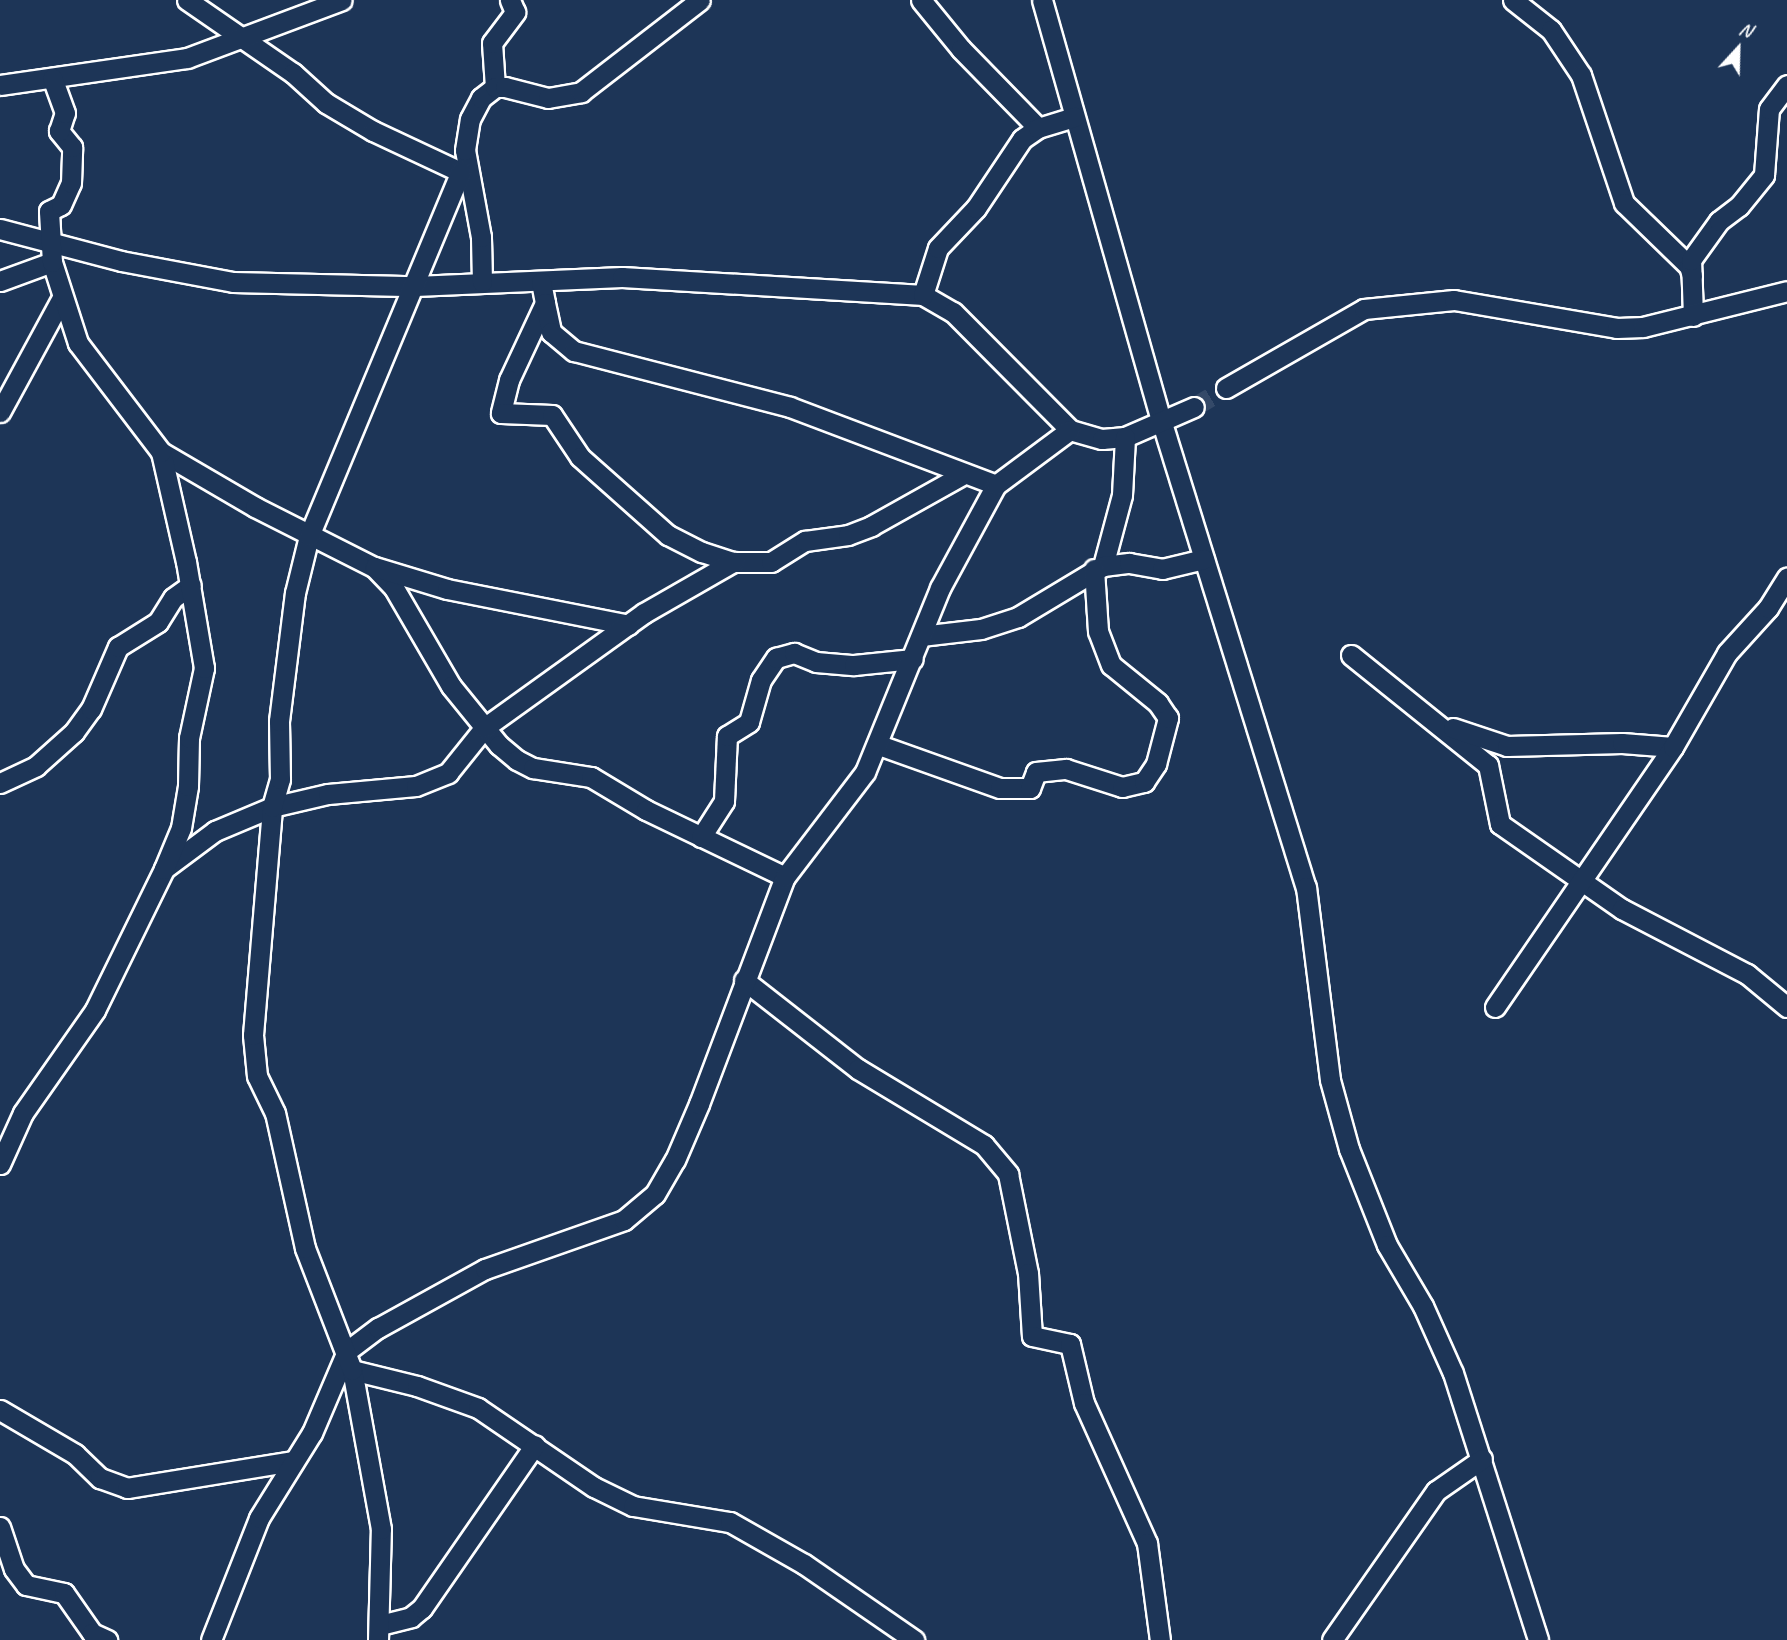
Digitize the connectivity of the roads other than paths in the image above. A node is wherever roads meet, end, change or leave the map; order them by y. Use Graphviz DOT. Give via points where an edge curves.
graph roads {
  1 [pos="187,0"];
  2 [pos="342,0"];
  3 [pos="510,0"];
  4 [pos="700,0"];
  5 [pos="921,0"];
  6 [pos="1042,0"];
  7 [pos="1513,0"];
  8 [pos="239,40"];
  9 [pos="52,78"];
  10 [pos="0,85"];
  11 [pos="1787,85"];
  12 [pos="495,87"];
  13 [pos="1074,117"];
  14 [pos="1038,128"];
  15 [pos="464,173"];
  16 [pos="0,229"];
  17 [pos="52,253"];
  18 [pos="1692,276"];
  19 [pos="0,281"];
  20 [pos="482,282"];
  21 [pos="541,282"];
  22 [pos="415,286"];
  23 [pos="1787,291"];
  24 [pos="923,295"];
  25 [pos="62,298"];
  26 [pos="545,303"];
  27 [pos="1693,316"];
  28 [pos="1226,388"];
  29 [pos="1194,407"];
  30 [pos="0,412"];
  31 [pos="1162,423"];
  32 [pos="1070,430"];
  33 [pos="1125,437"];
  34 [pos="161,452"];
  35 [pos="964,474"];
  36 [pos="996,485"];
  37 [pos="309,536"];
  38 [pos="1205,559"];
  39 [pos="733,562"];
  40 [pos="374,567"];
  41 [pos="1098,567"];
  42 [pos="1787,578"];
  43 [pos="191,585"];
  44 [pos="628,625"];
  45 [pos="921,636"];
  46 [pos="1351,655"];
  47 [pos="913,659"];
  48 [pos="1433,718"];
  49 [pos="484,728"];
  50 [pos="879,745"];
  51 [pos="1673,747"];
  52 [pos="0,783"];
  53 [pos="272,807"];
  54 [pos="701,837"];
  55 [pos="164,869"];
  56 [pos="785,877"];
  57 [pos="1581,878"];
  58 [pos="744,980"];
  59 [pos="1495,1007"];
  60 [pos="1787,1007"];
  61 [pos="0,1164"];
  62 [pos="350,1361"];
  63 [pos="0,1410"];
  64 [pos="535,1445"];
  65 [pos="1482,1459"];
  66 [pos="294,1461"];
  67 [pos="0,1527"];
  68 [pos="379,1632"];
  69 [pos="107,1640"];
  70 [pos="211,1640"];
  71 [pos="914,1640"];
  72 [pos="1160,1640"];
  73 [pos="1332,1640"];
  74 [pos="1538,1640"];
  1 -- 8 [label="street"];
  2 -- 8 [label="street"];
  3 -- 12 [label="street" via="515,12 492,43"];
  4 -- 12 [label="street" via="581,92 548,98"];
  5 -- 14 [label="street" via="961,49"];
  6 -- 13 [label="street"];
  7 -- 18 [label="street" via="1551,30 1581,75 1624,203 1689,266"];
  8 -- 9 [label="street" via="187,58"];
  8 -- 15 [label="street" via="373,131"];
  9 -- 10 [label="street"];
  9 -- 17 [label="street" via="65,113 59,131 72,147 71,183 61,205 50,211"];
  11 -- 18 [label="street" via="1769,109 1764,175 1704,240 1691,260"];
  12 -- 15 [label="street" via="481,98 470,119"];
  13 -- 14 [label="street"];
  13 -- 31 [label="street"];
  14 -- 24 [label="street" via="1023,139 976,208 939,248"];
  15 -- 20 [label="street" via="481,237"];
  15 -- 22 [label="street"];
  16 -- 17 [label="street"];
  17 -- 19 [label="street"];
  17 -- 22 [label="street" via="233,282"];
  17 -- 25 [label="street"];
  18 -- 27 [label="street"];
  20 -- 21 [label="street"];
  20 -- 22 [label="street"];
  21 -- 24 [label="street" via="622,276"];
  21 -- 26 [label="street"];
  22 -- 37 [label="street" via="368,387"];
  23 -- 27 [label="street"];
  24 -- 32 [label="street" via="953,312"];
  25 -- 30 [label="street"];
  25 -- 34 [label="street" via="78,343"];
  26 -- 35 [label="street" via="551,332 574,351 790,407"];
  26 -- 39 [label="street" via="509,380 501,413 552,415 580,457 668,535"];
  27 -- 28 [label="street" via="1667,324 1617,328 1475,302 1401,303 1364,309 1336,322"];
  29 -- 31 [label="street"];
  31 -- 33 [label="street"];
  31 -- 38 [label="street"];
  32 -- 33 [label="street" via="1102,439"];
  32 -- 36 [label="street"];
  33 -- 41 [label="street" via="1125,479"];
  34 -- 37 [label="street"];
  34 -- 43 [label="street"];
  35 -- 36 [label="street"];
  35 -- 39 [label="street" via="848,535 805,541 771,562"];
  36 -- 45 [label="street" via="940,588"];
  37 -- 40 [label="street"];
  37 -- 53 [label="street" via="288,642 279,721 280,779"];
  38 -- 41 [label="street" via="1162,569 1129,564"];
  38 -- 65 [label="street" via="1306,887 1329,1080 1349,1149 1387,1245 1423,1306 1453,1373"];
  39 -- 44 [label="street"];
  40 -- 44 [label="street" via="447,589"];
  40 -- 49 [label="street" via="394,588 451,686"];
  41 -- 45 [label="street" via="1018,617 970,631"];
  41 -- 50 [label="street" via="1098,631 1111,665 1158,703 1168,718 1156,764 1144,782 1122,787 1066,769 1036,772 1030,788 1000,788"];
  42 -- 51 [label="street" via="1768,608 1727,653"];
  43 -- 52 [label="street" via="173,598 158,622 118,648 91,709 74,732 36,766"];
  43 -- 55 [label="street" via="204,668 189,738 181,828"];
  44 -- 49 [label="street"];
  45 -- 47 [label="street"];
  46 -- 48 [label="street"];
  47 -- 50 [label="street"];
  47 -- 54 [label="street" via="854,665 816,662 794,653 776,659 761,680 750,722 727,737 724,801"];
  48 -- 51 [label="street" via="1507,746 1622,743"];
  48 -- 57 [label="street" via="1488,765 1500,824"];
  49 -- 53 [label="street" via="448,773 416,786 328,794"];
  49 -- 54 [label="street" via="517,760 543,770 591,777"];
  50 -- 56 [label="street" via="865,772"];
  51 -- 57 [label="street"];
  53 -- 55 [label="street" via="215,831"];
  53 -- 62 [label="street" via="253,1056 275,1112 305,1248"];
  54 -- 56 [label="street"];
  55 -- 61 [label="street" via="95,1010 23,1113"];
  56 -- 58 [label="street"];
  57 -- 59 [label="street"];
  57 -- 60 [label="street" via="1622,909 1747,974"];
  58 -- 62 [label="street" via="675,1160 640,1210 485,1269 378,1328"];
  58 -- 72 [label="street" via="858,1069 984,1145 1008,1174 1028,1273 1032,1336 1070,1344 1084,1403 1147,1543"];
  62 -- 64 [label="street" via="478,1408"];
  62 -- 66 [label="street"];
  62 -- 68 [label="street" via="381,1529"];
  63 -- 66 [label="street" via="75,1454 100,1478 127,1488"];
  64 -- 68 [label="street" via="422,1608"];
  64 -- 71 [label="street" via="594,1487 633,1506 730,1522 804,1564"];
  65 -- 73 [label="street" via="1436,1491"];
  65 -- 74 [label="street"];
  66 -- 70 [label="street" via="260,1518"];
  67 -- 69 [label="street" via="14,1569 26,1585 64,1593 92,1633"];
}
